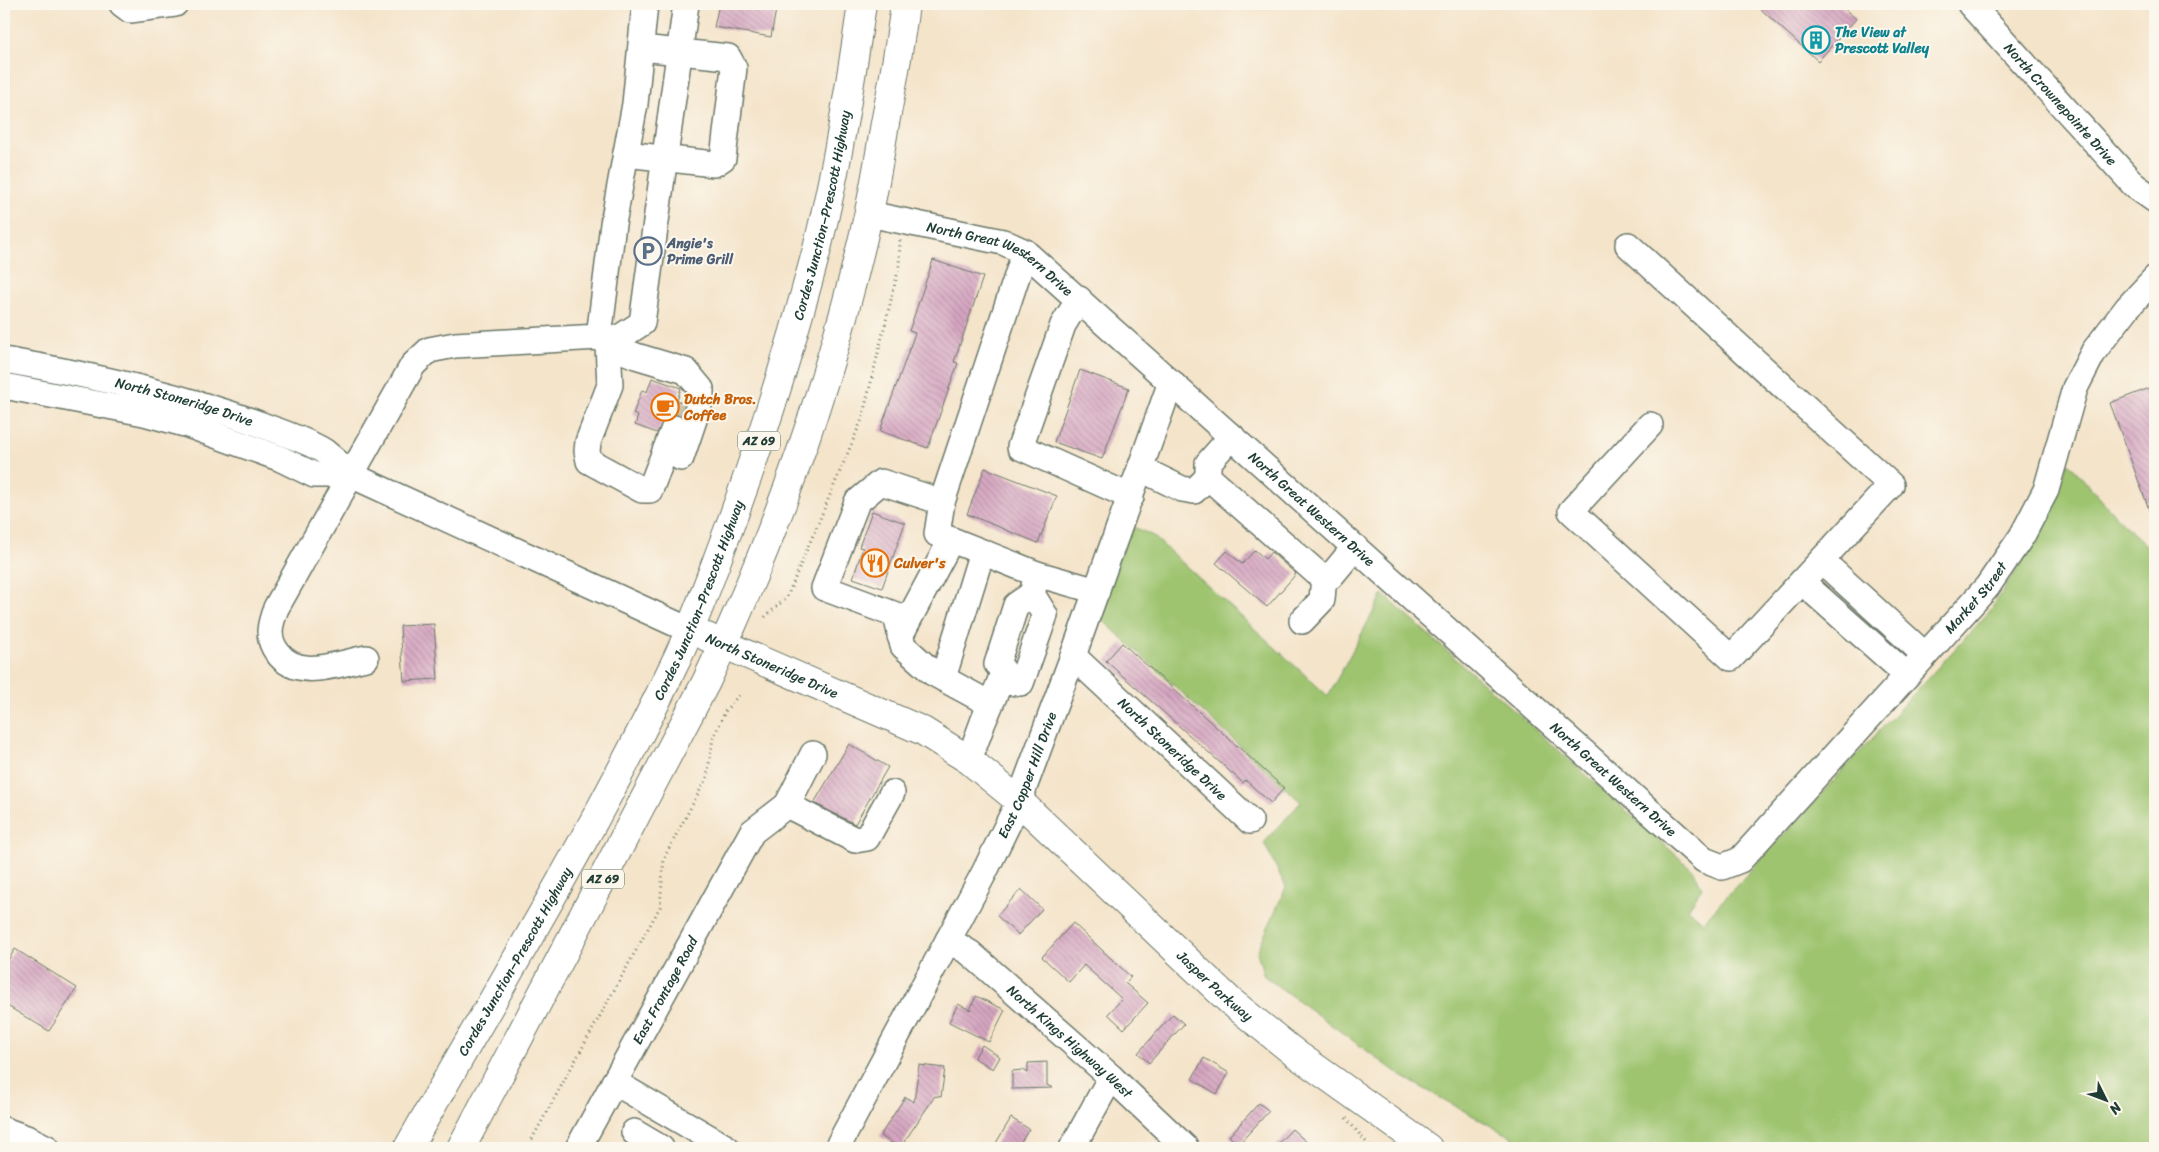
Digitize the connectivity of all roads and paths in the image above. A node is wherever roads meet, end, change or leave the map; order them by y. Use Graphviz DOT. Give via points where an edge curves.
graph roads {
  1 [pos="122,4"];
  2 [pos="175,4"];
  3 [pos="645,4"];
  4 [pos="686,4"];
  5 [pos="862,4"];
  6 [pos="905,4"];
  7 [pos="1970,4"];
  8 [pos="641,48"];
  9 [pos="680,52"];
  10 [pos="626,154"];
  11 [pos="666,158"];
  12 [pos="2155,200"];
  13 [pos="869,214"];
  14 [pos="897,220"];
  15 [pos="1628,245"];
  16 [pos="1025,252"];
  17 [pos="2155,278"];
  18 [pos="1079,299"];
  19 [pos="604,341"];
  20 [pos="4,360"];
  21 [pos="693,379"];
  22 [pos="1171,382"];
  23 [pos="4,386"];
  24 [pos="688,404"];
  25 [pos="1650,425"];
  26 [pos="674,428"];
  27 [pos="1232,436"];
  28 [pos="1141,469"];
  29 [pos="351,475"];
  30 [pos="1208,477"];
  31 [pos="658,485"];
  32 [pos="1131,497"];
  33 [pos="942,502"];
  34 [pos="944,537"];
  35 [pos="1355,547"];
  36 [pos="982,552"];
  37 [pos="1822,561"];
  38 [pos="1324,575"];
  39 [pos="1802,582"];
  40 [pos="1034,584"];
  41 [pos="1097,591"];
  42 [pos="765,617"];
  43 [pos="1302,621"];
  44 [pos="689,630"];
  45 [pos="900,636"];
  46 [pos="724,644"];
  47 [pos="1925,655"];
  48 [pos="1073,656"];
  49 [pos="366,658"];
  50 [pos="1907,675"];
  51 [pos="942,678"];
  52 [pos="995,693"];
  53 [pos="739,695"];
  54 [pos="813,754"];
  55 [pos="969,760"];
  56 [pos="892,793"];
  57 [pos="1019,801"];
  58 [pos="787,805"];
  59 [pos="1250,821"];
  60 [pos="1722,867"];
  61 [pos="948,940"];
  62 [pos="1111,1077"];
  63 [pos="614,1082"];
  64 [pos="4,1130"];
  65 [pos="634,1132"];
  66 [pos="47,1148"];
  67 [pos="408,1148"];
  68 [pos="460,1148"];
  69 [pos="527,1148"];
  70 [pos="578,1148"];
  71 [pos="661,1148"];
  72 [pos="727,1148"];
  73 [pos="837,1148"];
  74 [pos="1072,1148"];
  75 [pos="1186,1148"];
  76 [pos="1428,1148"];
  1 -- 2 [label="street" via="130,10"];
  3 -- 8 [label="street"];
  4 -- 9 [label="street"];
  5 -- 44 [label="main road, Cordes Junction–Prescott Highway / AZ 69" via="846,111 817,248 741,495"];
  6 -- 13 [label="main road, AZ 69"];
  7 -- 12 [label="street, North Crownepointe Drive" via="2134,186"];
  8 -- 9 [label="street"];
  8 -- 10 [label="street"];
  9 -- 11 [label="street"];
  9 -- 11 [label="street" via="728,57 734,68 723,158 714,164"];
  10 -- 11 [label="street"];
  10 -- 19 [label="street" via="612,224"];
  11 -- 19 [label="street" via="642,323"];
  13 -- 14 [label="street, North Great Western Drive"];
  13 -- 46 [label="main road, AZ 69" via="839,332 804,444"];
  14 -- 16 [label="street, North Great Western Drive" via="1003,242"];
  14 -- 42 [label="path" via="899,267 862,419 787,597"];
  15 -- 37 [label="street" via="1891,485"];
  16 -- 18 [label="street, North Great Western Drive"];
  16 -- 33 [label="street"];
  17 -- 47 [label="street, Market Street" via="2094,352 2076,388 2046,490 2022,536 1987,586"];
  18 -- 22 [label="street, North Great Western Drive"];
  18 -- 32 [label="street" via="1063,324 1020,448"];
  19 -- 21 [label="street" via="636,356 686,371"];
  19 -- 29 [label="street" via="456,345 429,350 413,365"];
  19 -- 31 [label="street" via="610,385 588,442 589,461 642,490"];
  20 -- 29 [label="street, North Stoneridge Drive" via="81,373 219,409 324,451"];
  21 -- 24 [label="street"];
  21 -- 31 [label="street" via="701,389 702,400 678,466"];
  22 -- 27 [label="street, North Great Western Drive"];
  22 -- 28 [label="street, East Copper Hill Drive"];
  23 -- 29 [label="street, North Stoneridge Drive" via="144,413 188,425 279,458 314,475"];
  25 -- 39 [label="street" via="1572,511 1731,658"];
  26 -- 31 [label="street"];
  27 -- 30 [label="street" via="1208,463"];
  27 -- 35 [label="street, North Great Western Drive"];
  28 -- 30 [label="street" via="1194,491"];
  28 -- 32 [label="street, East Copper Hill Drive"];
  29 -- 44 [label="street, North Stoneridge Drive"];
  29 -- 49 [label="street" via="276,608 269,627 271,644 282,659 294,667 308,669"];
  30 -- 38 [label="street" via="1318,574"];
  32 -- 41 [label="street, East Copper Hill Drive"];
  33 -- 34 [label="street"];
  33 -- 45 [label="street" via="881,482 857,502 824,588 896,614"];
  34 -- 36 [label="street"];
  34 -- 45 [label="street"];
  35 -- 38 [label="street" via="1331,576"];
  35 -- 60 [label="street, North Great Western Drive" via="1704,860"];
  36 -- 40 [label="street"];
  36 -- 51 [label="street"];
  37 -- 39 [label="street"];
  37 -- 47 [label="street"];
  38 -- 43 [label="street" via="1322,600"];
  39 -- 50 [label="street"];
  40 -- 41 [label="street"];
  40 -- 52 [label="street" via="1045,615 1021,683"];
  41 -- 48 [label="street, East Copper Hill Drive"];
  44 -- 46 [label="main road, North Stoneridge Drive"];
  44 -- 67 [label="main road, Cordes Junction–Prescott Highway / AZ 69" via="674,666 610,789"];
  45 -- 51 [label="street" via="903,646"];
  46 -- 55 [label="main road, North Stoneridge Drive" via="923,731"];
  46 -- 68 [label="main road, AZ 69"];
  47 -- 50 [label="street, Market Street"];
  48 -- 57 [label="street, East Copper Hill Drive"];
  48 -- 59 [label="street, North Stoneridge Drive"];
  50 -- 60 [label="street, Market Street" via="1740,860"];
  51 -- 52 [label="street"];
  52 -- 55 [label="street"];
  53 -- 69 [label="path" via="726,710 713,738 707,777 664,858 660,907"];
  54 -- 58 [label="street"];
  55 -- 57 [label="main road, North Stoneridge Drive"];
  56 -- 58 [label="street" via="867,838 855,840"];
  57 -- 61 [label="street, East Copper Hill Drive"];
  57 -- 76 [label="main road, Jasper Parkway" via="1230,1001 1296,1054"];
  58 -- 63 [label="street, East Frontage Road" via="752,832"];
  61 -- 62 [label="street, North Kings Highway West" via="970,953"];
  61 -- 73 [label="street, East Copper Hill Drive"];
  62 -- 74 [label="street"];
  62 -- 75 [label="street, North Kings Highway West"];
  63 -- 70 [label="street, East Frontage Road"];
  63 -- 72 [label="street"];
  64 -- 66 [label="street"];
  65 -- 71 [label="street"];
}
